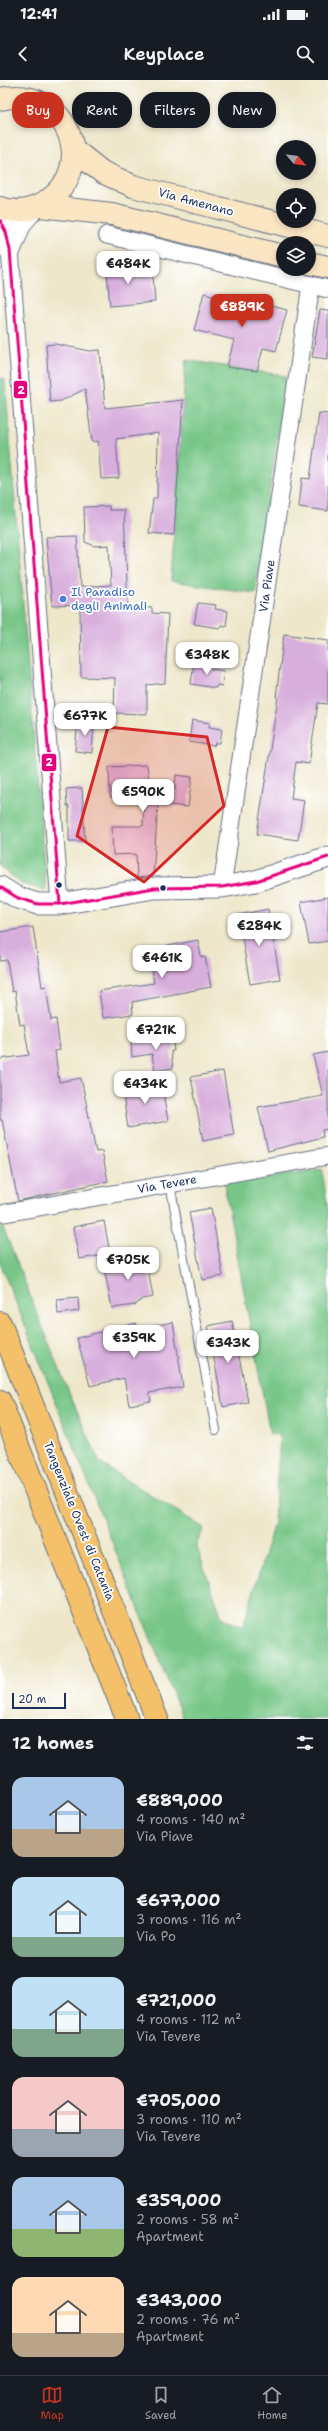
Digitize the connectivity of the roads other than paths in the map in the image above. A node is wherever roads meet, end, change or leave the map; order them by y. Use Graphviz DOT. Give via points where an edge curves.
graph roads {
  1 [pos="3,97"];
  2 [pos="73,149"];
  3 [pos="37,207"];
  4 [pos="0,208"];
  5 [pos="0,220"];
  6 [pos="107,235"];
  7 [pos="328,236"];
  8 [pos="10,250"];
  9 [pos="276,254"];
  10 [pos="316,265"];
  11 [pos="328,268"];
  12 [pos="311,285"];
  13 [pos="328,289"];
  14 [pos="328,857"];
  15 [pos="0,887"];
  16 [pos="222,887"];
  17 [pos="60,904"];
  18 [pos="328,1156"];
  19 [pos="170,1184"];
  20 [pos="5,1213"];
  21 [pos="0,1324"];
  22 [pos="0,1401"];
  23 [pos="216,1430"];
  24 [pos="127,1719"];
  25 [pos="158,1719"];
  1 -- 2 [label="main road" via="24,97 39,101 52,109 63,120 70,134"];
  2 -- 3 [label="main road" via="73,163 65,182 52,198"];
  2 -- 7 [label="main road, Via Amenano" via="102,172 134,186"];
  3 -- 4 [label="main road" via="23,211"];
  3 -- 8 [label="street" via="22,223"];
  3 -- 9 [label="main road" via="112,214"];
  5 -- 8 [label="street"];
  6 -- 12 [label="street"];
  8 -- 17 [label="street"];
  10 -- 11 [label="main road"];
  12 -- 13 [label="street"];
  12 -- 16 [label="street, Via Piave"];
  14 -- 16 [label="street" via="256,881"];
  15 -- 17 [label="street" via="18,898 38,904"];
  16 -- 17 [label="street" via="154,888"];
  18 -- 19 [label="street, Via Tevere"];
  19 -- 20 [label="street, Via Tevere"];
  19 -- 23 [label="lane"];
  21 -- 25 [label="highway, Tangenziale Ovest di Catania"];
  22 -- 24 [label="highway"];
}
